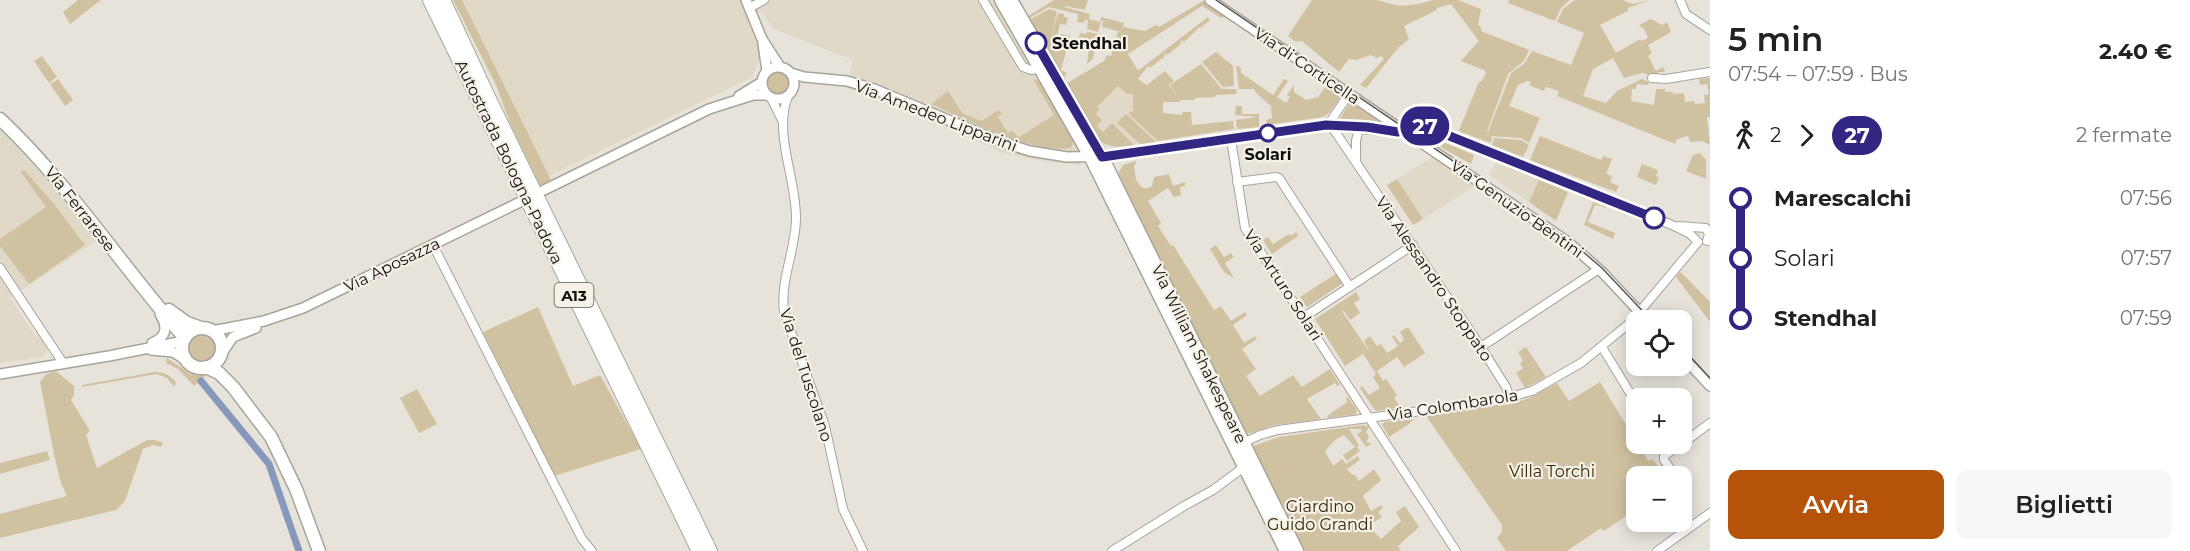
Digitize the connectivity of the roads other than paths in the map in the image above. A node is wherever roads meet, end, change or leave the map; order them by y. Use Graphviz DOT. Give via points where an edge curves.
graph roads {
  1 [pos="426,0"];
  2 [pos="430,0"];
  3 [pos="764,0"];
  4 [pos="983,0"];
  5 [pos="1000,0"];
  6 [pos="1011,0"];
  7 [pos="1210,0"];
  8 [pos="1680,0"];
  9 [pos="446,4"];
  10 [pos="748,4"];
  11 [pos="1710,30"];
  12 [pos="449,38"];
  13 [pos="762,39"];
  14 [pos="780,67"];
  15 [pos="1040,68"];
  16 [pos="767,71"];
  17 [pos="1710,72"];
  18 [pos="790,73"];
  19 [pos="1652,78"];
  20 [pos="825,79"];
  21 [pos="762,82"];
  22 [pos="790,93"];
  23 [pos="1349,94"];
  24 [pos="769,96"];
  25 [pos="729,102"];
  26 [pos="0,119"];
  27 [pos="783,123"];
  28 [pos="1331,125"];
  29 [pos="1359,127"];
  30 [pos="1404,132"];
  31 [pos="1231,139"];
  32 [pos="1096,158"];
  33 [pos="1356,161"];
  34 [pos="1237,183"];
  35 [pos="544,190"];
  36 [pos="518,203"];
  37 [pos="1672,225"];
  38 [pos="1698,228"];
  39 [pos="1709,231"];
  40 [pos="1696,240"];
  41 [pos="1708,243"];
  42 [pos="433,245"];
  43 [pos="1413,245"];
  44 [pos="0,268"];
  45 [pos="1599,268"];
  46 [pos="1350,287"];
  47 [pos="155,302"];
  48 [pos="1637,310"];
  49 [pos="1642,310"];
  50 [pos="1304,317"];
  51 [pos="264,321"];
  52 [pos="1626,326"];
  53 [pos="206,329"];
  54 [pos="185,339"];
  55 [pos="1481,347"];
  56 [pos="1602,347"];
  57 [pos="139,350"];
  58 [pos="221,354"];
  59 [pos="189,362"];
  60 [pos="63,363"];
  61 [pos="206,367"];
  62 [pos="1692,367"];
  63 [pos="0,374"];
  64 [pos="233,387"];
  65 [pos="1710,387"];
  66 [pos="1627,388"];
  67 [pos="1510,398"];
  68 [pos="1370,417"];
  69 [pos="1710,423"];
  70 [pos="1692,436"];
  71 [pos="1243,443"];
  72 [pos="1244,467"];
  73 [pos="1710,513"];
  74 [pos="319,551"];
  75 [pos="592,551"];
  76 [pos="699,551"];
  77 [pos="710,551"];
  78 [pos="863,551"];
  79 [pos="1112,551"];
  80 [pos="1286,551"];
  81 [pos="1297,551"];
  82 [pos="1456,551"];
  83 [pos="1657,551"];
  1 -- 12 [label="highway"];
  2 -- 12 [label="highway, Autostrada Bologna-Padova / A13"];
  3 -- 10 [label="street"];
  4 -- 15 [label="street" via="1023,67"];
  5 -- 15 [label="main road"];
  6 -- 32 [label="main road"];
  7 -- 23 [label="street, Via di Corticella"];
  8 -- 11 [label="street" via="1686,14"];
  9 -- 77 [label="highway, Autostrada Bologna-Padova / A13"];
  10 -- 13 [label="street"];
  12 -- 76 [label="highway, Autostrada Bologna-Padova / A13"];
  13 -- 14 [label="street"];
  13 -- 16 [label="street"];
  14 -- 16 [label="street"];
  14 -- 18 [label="street"];
  15 -- 32 [label="main road"];
  16 -- 21 [label="street"];
  17 -- 19 [label="street"];
  18 -- 20 [label="street, Via Amedeo Lipparini"];
  18 -- 22 [label="street" via="794,82"];
  20 -- 22 [label="street, Via Amedeo Lipparini" via="804,84"];
  20 -- 32 [label="street, Via Amedeo Lipparini" via="874,89 1018,148"];
  21 -- 24 [label="street" via="762,89"];
  21 -- 25 [label="street"];
  22 -- 24 [label="street" via="782,99"];
  22 -- 27 [label="street, Via del Tuscolano" via="784,104"];
  23 -- 28 [label="street"];
  23 -- 30 [label="street, Via di Corticella"];
  24 -- 25 [label="street" via="753,95"];
  24 -- 27 [label="street, Via del Tuscolano"];
  25 -- 35 [label="street"];
  26 -- 47 [label="main road, Via Ferrarese" via="40,158"];
  27 -- 78 [label="street, Via del Tuscolano" via="796,221 784,282 784,312 825,426 843,509"];
  28 -- 29 [label="street, Via Amedeo Lipparini"];
  28 -- 31 [label="street, Via Amedeo Lipparini"];
  28 -- 33 [label="street, Via Alessandro Stoppato"];
  29 -- 30 [label="street, Via Amedeo Lipparini"];
  29 -- 33 [label="street"];
  30 -- 37 [label="street" via="1422,125"];
  30 -- 45 [label="street, Via Genuzio Bentini" via="1568,242"];
  31 -- 32 [label="street, Via Amedeo Lipparini"];
  31 -- 34 [label="street, Via Arturo Solari"];
  32 -- 71 [label="main road, Via William Shakespeare"];
  32 -- 72 [label="main road, Via William Shakespeare"];
  33 -- 43 [label="street, Via Alessandro Stoppato"];
  34 -- 46 [label="street" via="1279,178"];
  34 -- 50 [label="street, Via Arturo Solari" via="1245,228"];
  36 -- 42 [label="street, Via Aposazza"];
  37 -- 38 [label="street"];
  37 -- 40 [label="street"];
  38 -- 39 [label="street"];
  38 -- 40 [label="street"];
  39 -- 41 [label="street"];
  40 -- 41 [label="street"];
  40 -- 49 [label="street, Via Colombarola"];
  42 -- 51 [label="street, Via Aposazza" via="310,305"];
  42 -- 75 [label="street" via="582,539"];
  43 -- 46 [label="street"];
  43 -- 55 [label="street, Via Alessandro Stoppato"];
  44 -- 60 [label="street"];
  45 -- 48 [label="street, Via Genuzio Bentini"];
  45 -- 55 [label="street"];
  46 -- 50 [label="street"];
  47 -- 53 [label="main road, Via Ferrarese" via="187,323"];
  47 -- 54 [label="main road, Via Ferrarese"];
  47 -- 57 [label="street, Via Ferrarese" via="165,330 159,340"];
  50 -- 68 [label="street, Via Arturo Solari"];
  51 -- 53 [label="street, Via Aposazza"];
  51 -- 58 [label="street, Via Aposazza" via="262,326 233,337"];
  52 -- 56 [label="street, Via Colombarola"];
  53 -- 54 [label="main road" via="192,331"];
  53 -- 58 [label="main road" via="220,340"];
  54 -- 57 [label="street"];
  54 -- 59 [label="main road" via="183,352"];
  55 -- 67 [label="street, Via Alessandro Stoppato"];
  56 -- 66 [label="street"];
  56 -- 67 [label="street, Via Colombarola" via="1548,383"];
  57 -- 59 [label="street" via="172,352"];
  57 -- 60 [label="street"];
  58 -- 61 [label="main road"];
  58 -- 64 [label="main road"];
  59 -- 61 [label="main road"];
  60 -- 63 [label="street"];
  61 -- 64 [label="main road"];
  62 -- 65 [label="street"];
  64 -- 74 [label="main road" via="274,442"];
  67 -- 68 [label="street, Via Colombarola"];
  68 -- 71 [label="street, Via Colombarola" via="1278,430"];
  68 -- 82 [label="street, Via Arturo Solari"];
  69 -- 70 [label="street"];
  71 -- 81 [label="main road, Via William Shakespeare"];
  72 -- 79 [label="street"];
  72 -- 80 [label="main road, Via William Shakespeare"];
  73 -- 83 [label="street"];
}
